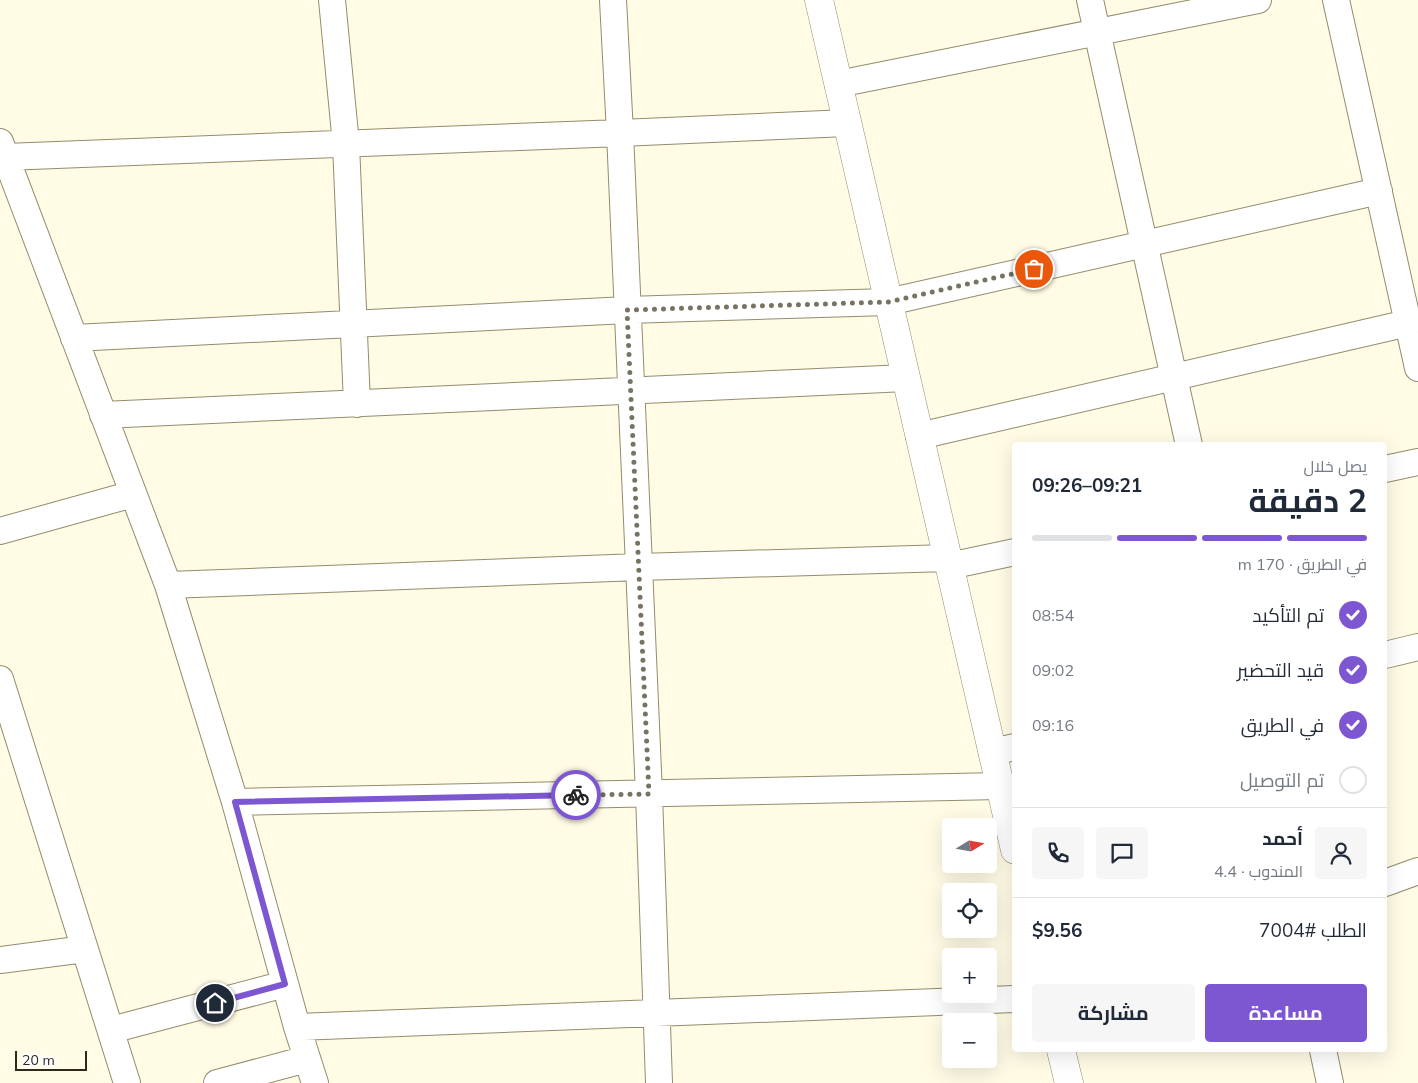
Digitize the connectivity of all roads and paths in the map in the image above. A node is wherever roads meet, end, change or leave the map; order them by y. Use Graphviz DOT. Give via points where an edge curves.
graph roads {
  1 [pos="332,0"];
  2 [pos="613,0"];
  3 [pos="819,0"];
  4 [pos="1090,0"];
  5 [pos="1258,0"];
  6 [pos="1336,0"];
  7 [pos="1097,32"];
  8 [pos="838,84"];
  9 [pos="847,122"];
  10 [pos="620,133"];
  11 [pos="346,144"];
  12 [pos="3,149"];
  13 [pos="1379,191"];
  14 [pos="1144,244"];
  15 [pos="888,302"];
  16 [pos="627,310"];
  17 [pos="354,323"];
  18 [pos="1408,323"];
  19 [pos="74,338"];
  20 [pos="1418,368"];
  21 [pos="1174,377"];
  22 [pos="906,378"];
  23 [pos="630,391"];
  24 [pos="357,404"];
  25 [pos="103,415"];
  26 [pos="919,436"];
  27 [pos="1187,442"];
  28 [pos="1418,462"];
  29 [pos="1387,469"];
  30 [pos="133,494"];
  31 [pos="0,531"];
  32 [pos="1012,552"];
  33 [pos="948,562"];
  34 [pos="638,567"];
  35 [pos="168,585"];
  36 [pos="1418,647"];
  37 [pos="1387,655"];
  38 [pos="0,679"];
  39 [pos="1004,750"];
  40 [pos="1000,786"];
  41 [pos="649,794"];
  42 [pos="235,802"];
  43 [pos="1012,837"];
  44 [pos="1418,871"];
  45 [pos="1387,882"];
  46 [pos="85,949"];
  47 [pos="0,960"];
  48 [pos="285,984"];
  49 [pos="1012,999"];
  50 [pos="658,1013"];
  51 [pos="297,1028"];
  52 [pos="111,1030"];
  53 [pos="1061,1052"];
  54 [pos="1323,1052"];
  55 [pos="311,1071"];
  56 [pos="127,1083"];
  57 [pos="217,1083"];
  58 [pos="659,1083"];
  59 [pos="1068,1083"];
  60 [pos="1330,1083"];
  1 -- 11 [label="street"];
  2 -- 10 [label="street"];
  3 -- 8 [label="street"];
  4 -- 7 [label="street"];
  5 -- 7 [label="street"];
  6 -- 13 [label="street"];
  7 -- 8 [label="street"];
  7 -- 14 [label="street"];
  8 -- 9 [label="street"];
  9 -- 10 [label="street"];
  9 -- 15 [label="street"];
  10 -- 11 [label="street"];
  10 -- 16 [label="street"];
  11 -- 12 [label="street"];
  11 -- 17 [label="street"];
  12 -- 19 [label="street"];
  13 -- 14 [label="street"];
  13 -- 18 [label="street"];
  14 -- 15 [label="street"];
  14 -- 21 [label="street"];
  15 -- 16 [label="street"];
  15 -- 22 [label="street"];
  16 -- 17 [label="street"];
  16 -- 23 [label="street"];
  17 -- 19 [label="street"];
  17 -- 24 [label="street"];
  18 -- 20 [label="street"];
  18 -- 21 [label="street"];
  19 -- 25 [label="street"];
  21 -- 26 [label="street"];
  21 -- 27 [label="street"];
  22 -- 23 [label="street"];
  22 -- 26 [label="street"];
  23 -- 24 [label="street"];
  23 -- 34 [label="street"];
  24 -- 25 [label="street"];
  25 -- 30 [label="street"];
  26 -- 33 [label="street"];
  28 -- 29 [label="street"];
  30 -- 31 [label="street"];
  30 -- 35 [label="street"];
  32 -- 33 [label="street"];
  33 -- 34 [label="street"];
  33 -- 39 [label="street"];
  34 -- 35 [label="street"];
  34 -- 41 [label="street"];
  35 -- 42 [label="street"];
  36 -- 37 [label="street"];
  38 -- 46 [label="street"];
  39 -- 40 [label="street"];
  40 -- 41 [label="street"];
  40 -- 43 [label="street"];
  41 -- 42 [label="street"];
  41 -- 50 [label="street"];
  42 -- 48 [label="street"];
  44 -- 45 [label="street"];
  46 -- 47 [label="street"];
  46 -- 52 [label="street"];
  48 -- 51 [label="street"];
  48 -- 52 [label="street"];
  49 -- 50 [label="street"];
  50 -- 51 [label="street"];
  50 -- 58 [label="street"];
  51 -- 55 [label="street"];
  52 -- 56 [label="street"];
  53 -- 59 [label="street"];
  54 -- 60 [label="street"];
  55 -- 57 [label="street"];
}
